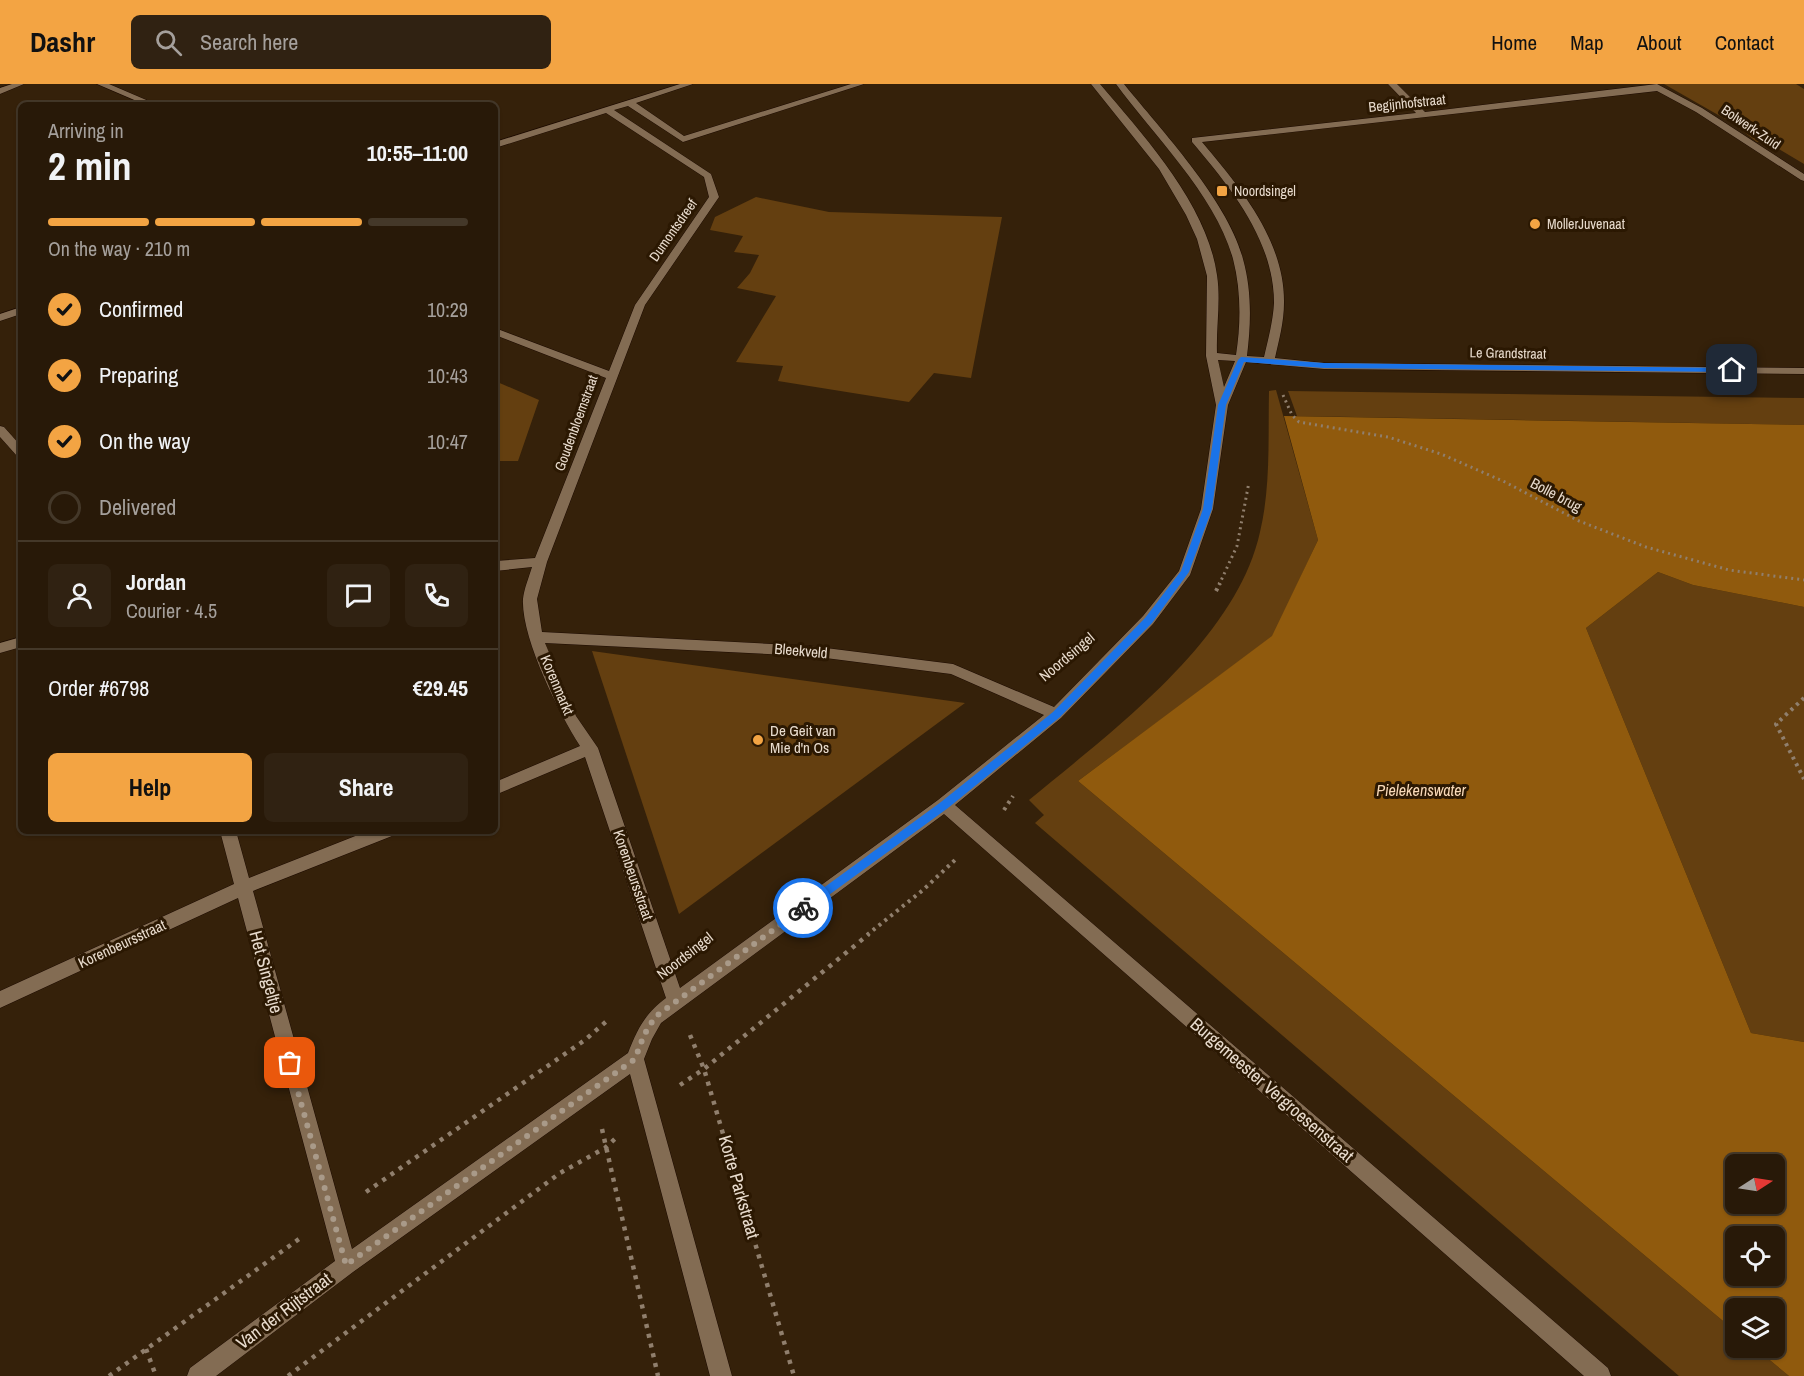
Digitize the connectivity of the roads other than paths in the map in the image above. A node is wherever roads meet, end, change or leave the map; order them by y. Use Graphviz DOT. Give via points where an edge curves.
graph roads {
  1 [pos="20,84"];
  2 [pos="101,84"];
  3 [pos="689,84"];
  4 [pos="860,84"];
  5 [pos="1095,84"];
  6 [pos="1120,84"];
  7 [pos="1392,84"];
  8 [pos="1654,86"];
  9 [pos="0,91"];
  10 [pos="146,102"];
  11 [pos="630,103"];
  12 [pos="608,110"];
  13 [pos="1423,115"];
  14 [pos="498,144"];
  15 [pos="1804,178"];
  16 [pos="18,311"];
  17 [pos="0,318"];
  18 [pos="498,332"];
  19 [pos="1212,356"];
  20 [pos="1241,360"];
  21 [pos="1269,362"];
  22 [pos="1804,371"];
  23 [pos="612,376"];
  24 [pos="1222,405"];
  25 [pos="0,430"];
  26 [pos="18,450"];
  27 [pos="540,562"];
  28 [pos="498,566"];
  29 [pos="536,637"];
  30 [pos="18,643"];
  31 [pos="0,648"];
  32 [pos="1056,714"];
  33 [pos="590,748"];
  34 [pos="498,788"];
  35 [pos="944,805"];
  36 [pos="229,834"];
  37 [pos="378,834"];
  38 [pos="243,888"];
  39 [pos="0,1000"];
  40 [pos="676,1001"];
  41 [pos="635,1059"];
  42 [pos="346,1265"];
  43 [pos="198,1376"];
  44 [pos="722,1376"];
  45 [pos="1600,1376"];
  1 -- 9 [label="street"];
  2 -- 10 [label="street"];
  3 -- 11 [label="street"];
  4 -- 11 [label="street" via="683,139"];
  5 -- 19 [label="street, Noordsingel" via="1152,153 1191,217 1210,263"];
  6 -- 20 [label="street, Noordsingel" via="1201,186 1224,226 1238,258 1244,294"];
  7 -- 13 [label="street"];
  8 -- 13 [label="street, Begijnhofstraat"];
  8 -- 15 [label="street, Bolwerk-Zuid" via="1699,110"];
  11 -- 12 [label="street"];
  12 -- 14 [label="street"];
  12 -- 23 [label="street, Dumontsdreef" via="708,176 714,197 640,305"];
  13 -- 21 [label="street, Begijnhofstraat" via="1195,140 1246,206 1275,268 1279,301"];
  16 -- 17 [label="street"];
  18 -- 23 [label="street, Goudenbloemstraat"];
  19 -- 20 [label="street, Le Grandstraat"];
  19 -- 24 [label="street, Noordsingel"];
  20 -- 21 [label="street, Le Grandstraat"];
  20 -- 24 [label="street, Noordsingel"];
  21 -- 22 [label="street, Le Grandstraat" via="1324,366"];
  23 -- 27 [label="street, Goudenbloemstraat"];
  24 -- 32 [label="street, Noordsingel" via="1207,509 1185,572 1148,620"];
  25 -- 26 [label="street"];
  27 -- 28 [label="street"];
  27 -- 29 [label="street, Korenmarkt" via="530,599"];
  29 -- 32 [label="street, Bleekveld" via="810,651 953,669"];
  29 -- 33 [label="street, Korenmarkt" via="570,718"];
  30 -- 31 [label="street"];
  32 -- 35 [label="street, Noordsingel"];
  33 -- 34 [label="street"];
  33 -- 40 [label="street, Korenbeursstraat"];
  35 -- 40 [label="street, Noordsingel"];
  35 -- 45 [label="street, Burgemeester Vergroesenstraat"];
  36 -- 38 [label="street"];
  37 -- 38 [label="street"];
  38 -- 39 [label="street, Korenbeursstraat"];
  38 -- 42 [label="street, Het Singeltje"];
  40 -- 41 [label="street, Noordsingel" via="655,1017"];
  41 -- 42 [label="street, Van der Rijtstraat"];
  41 -- 44 [label="street"];
  42 -- 43 [label="street, Van der Rijtstraat"];
}
